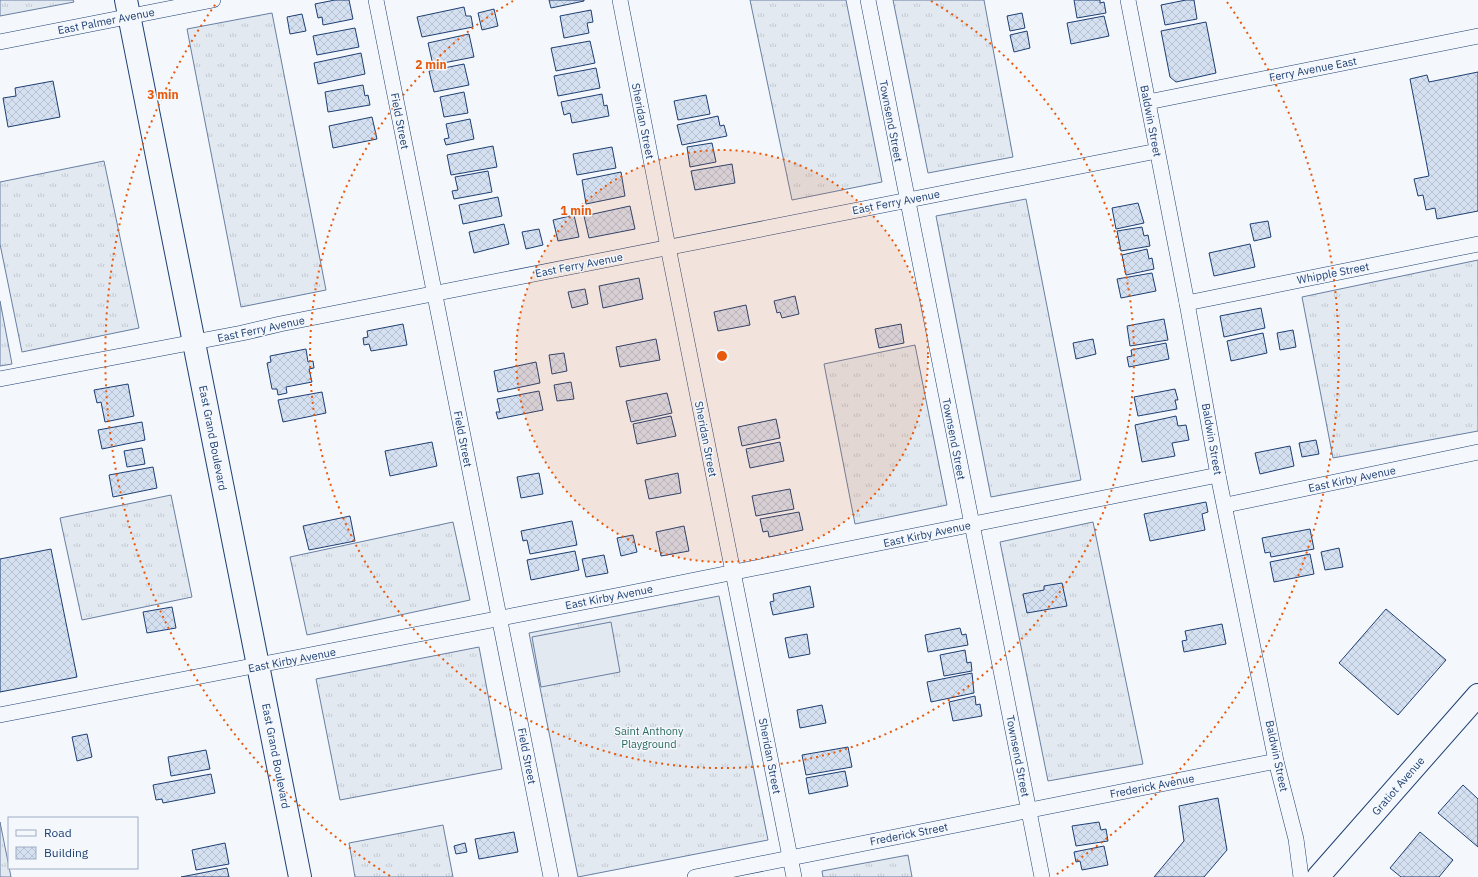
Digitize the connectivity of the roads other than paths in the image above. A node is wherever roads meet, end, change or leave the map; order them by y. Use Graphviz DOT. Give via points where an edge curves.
graph roads {
  1 [pos="212,0"];
  2 [pos="376,0"];
  3 [pos="620,0"];
  4 [pos="868,0"];
  5 [pos="1128,0"];
  6 [pos="128,8"];
  7 [pos="1478,36"];
  8 [pos="0,42"];
  9 [pos="1148,102"];
  10 [pos="1157,151"];
  11 [pos="906,200"];
  12 [pos="1478,244"];
  13 [pos="668,247"];
  14 [pos="435,294"];
  15 [pos="1187,302"];
  16 [pos="194,342"];
  17 [pos="0,379"];
  18 [pos="1478,452"];
  19 [pos="1218,475"];
  20 [pos="1226,505"];
  21 [pos="972,524"];
  22 [pos="733,573"];
  23 [pos="499,619"];
  24 [pos="258,666"];
  25 [pos="1478,695"];
  26 [pos="0,715"];
  27 [pos="1276,761"];
  28 [pos="1028,810"];
  29 [pos="790,858"];
  30 [pos="300,877"];
  31 [pos="551,877"];
  32 [pos="695,877"];
  33 [pos="794,877"];
  34 [pos="1042,877"];
  35 [pos="1301,877"];
  36 [pos="1318,877"];
  1 -- 6 [label="street, East Palmer Avenue"];
  2 -- 14 [label="street, Field Street"];
  3 -- 13 [label="street, Sheridan Street"];
  4 -- 11 [label="street, Townsend Street"];
  5 -- 9 [label="street, Baldwin Street"];
  6 -- 8 [label="street, East Palmer Avenue"];
  6 -- 16 [label="main road, East Grand Boulevard"];
  7 -- 9 [label="street, Ferry Avenue East"];
  9 -- 10 [label="street, Baldwin Street"];
  10 -- 11 [label="street, East Ferry Avenue"];
  10 -- 15 [label="street, Baldwin Street"];
  11 -- 13 [label="street, East Ferry Avenue"];
  11 -- 21 [label="street, Townsend Street"];
  12 -- 15 [label="street, Whipple Street"];
  13 -- 14 [label="street, East Ferry Avenue"];
  13 -- 22 [label="street, Sheridan Street"];
  14 -- 16 [label="street, East Ferry Avenue"];
  14 -- 23 [label="street, Field Street"];
  15 -- 19 [label="street, Baldwin Street"];
  16 -- 17 [label="street, East Ferry Avenue"];
  16 -- 24 [label="main road, East Grand Boulevard"];
  18 -- 20 [label="street, East Kirby Avenue"];
  19 -- 20 [label="street, Baldwin Street"];
  19 -- 21 [label="street, East Kirby Avenue"];
  20 -- 27 [label="street, Baldwin Street"];
  21 -- 22 [label="street, East Kirby Avenue"];
  21 -- 28 [label="street, Townsend Street"];
  22 -- 23 [label="street, East Kirby Avenue"];
  22 -- 29 [label="street, Sheridan Street"];
  23 -- 24 [label="street, East Kirby Avenue"];
  23 -- 31 [label="street, Field Street"];
  24 -- 26 [label="street, East Kirby Avenue"];
  24 -- 30 [label="main road, East Grand Boulevard"];
  25 -- 36 [label="main road, Gratiot Avenue"];
  27 -- 28 [label="street, Frederick Avenue"];
  27 -- 35 [label="street, Baldwin Street" via="1296,839"];
  28 -- 29 [label="street, Frederick Street"];
  28 -- 34 [label="street, Townsend Street"];
  29 -- 32 [label="street"];
  29 -- 33 [label="street, Sheridan Street"];
}
